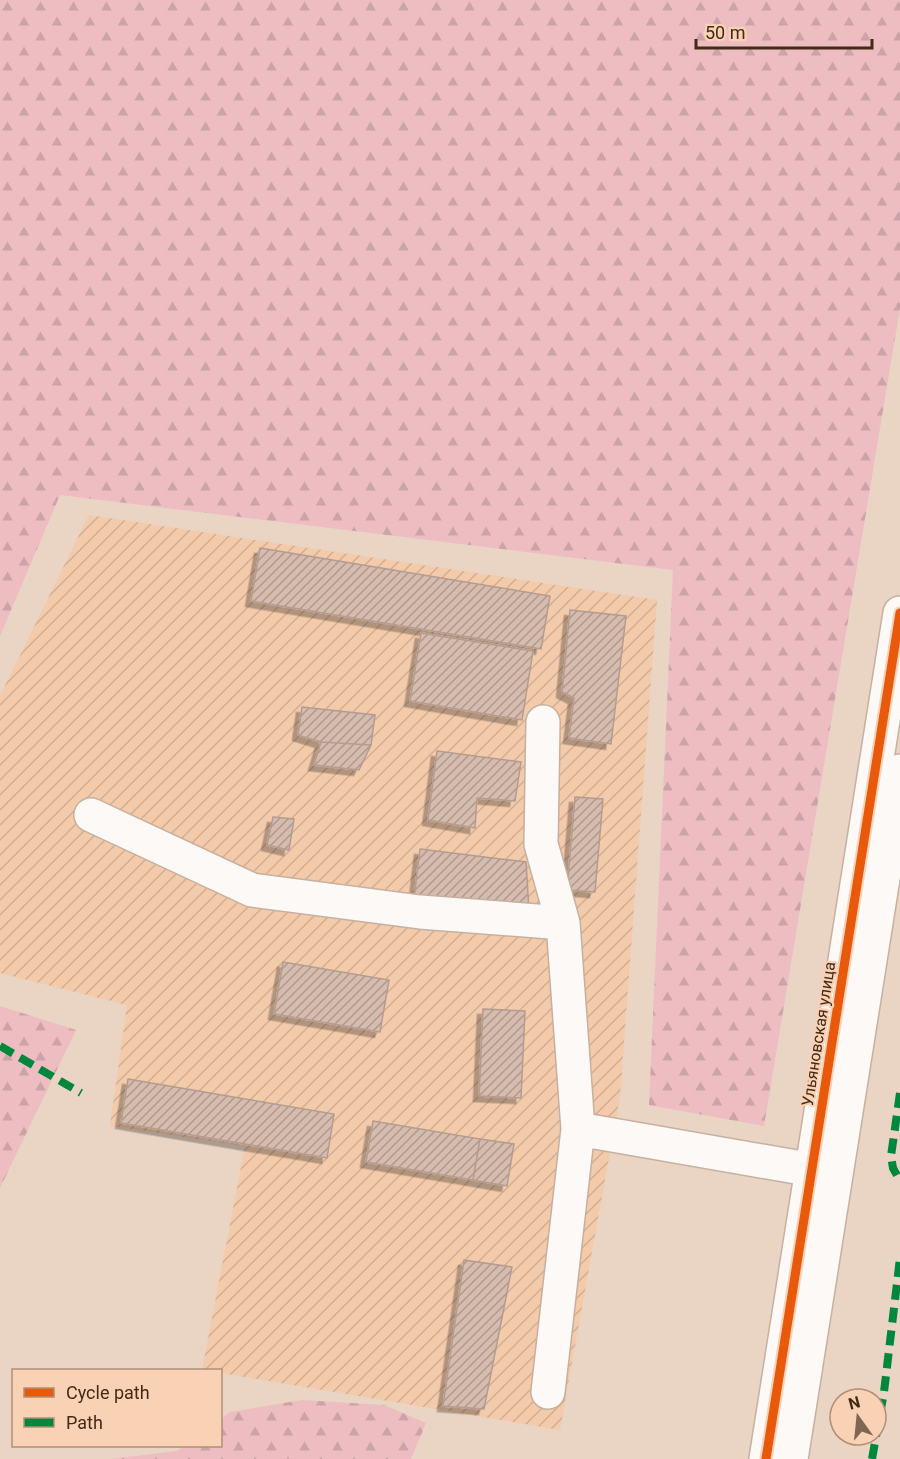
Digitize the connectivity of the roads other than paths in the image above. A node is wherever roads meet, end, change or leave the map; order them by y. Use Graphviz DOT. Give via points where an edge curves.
graph roads {
  1 [pos="900,613"];
  2 [pos="543,722"];
  3 [pos="900,771"];
  4 [pos="91,815"];
  5 [pos="563,923"];
  6 [pos="578,1129"];
  7 [pos="824,1173"];
  8 [pos="548,1392"];
  9 [pos="766,1459"];
  10 [pos="791,1459"];
  1 -- 7 [label="street, Ульяновская улица"];
  2 -- 5 [label="street" via="541,844"];
  3 -- 7 [label="street, Ульяновская улица"];
  4 -- 5 [label="street" via="252,890 420,912"];
  5 -- 6 [label="street"];
  6 -- 7 [label="street"];
  6 -- 8 [label="street"];
  7 -- 9 [label="street, Ульяновская улица"];
  7 -- 10 [label="street, Ульяновская улица"];
}
